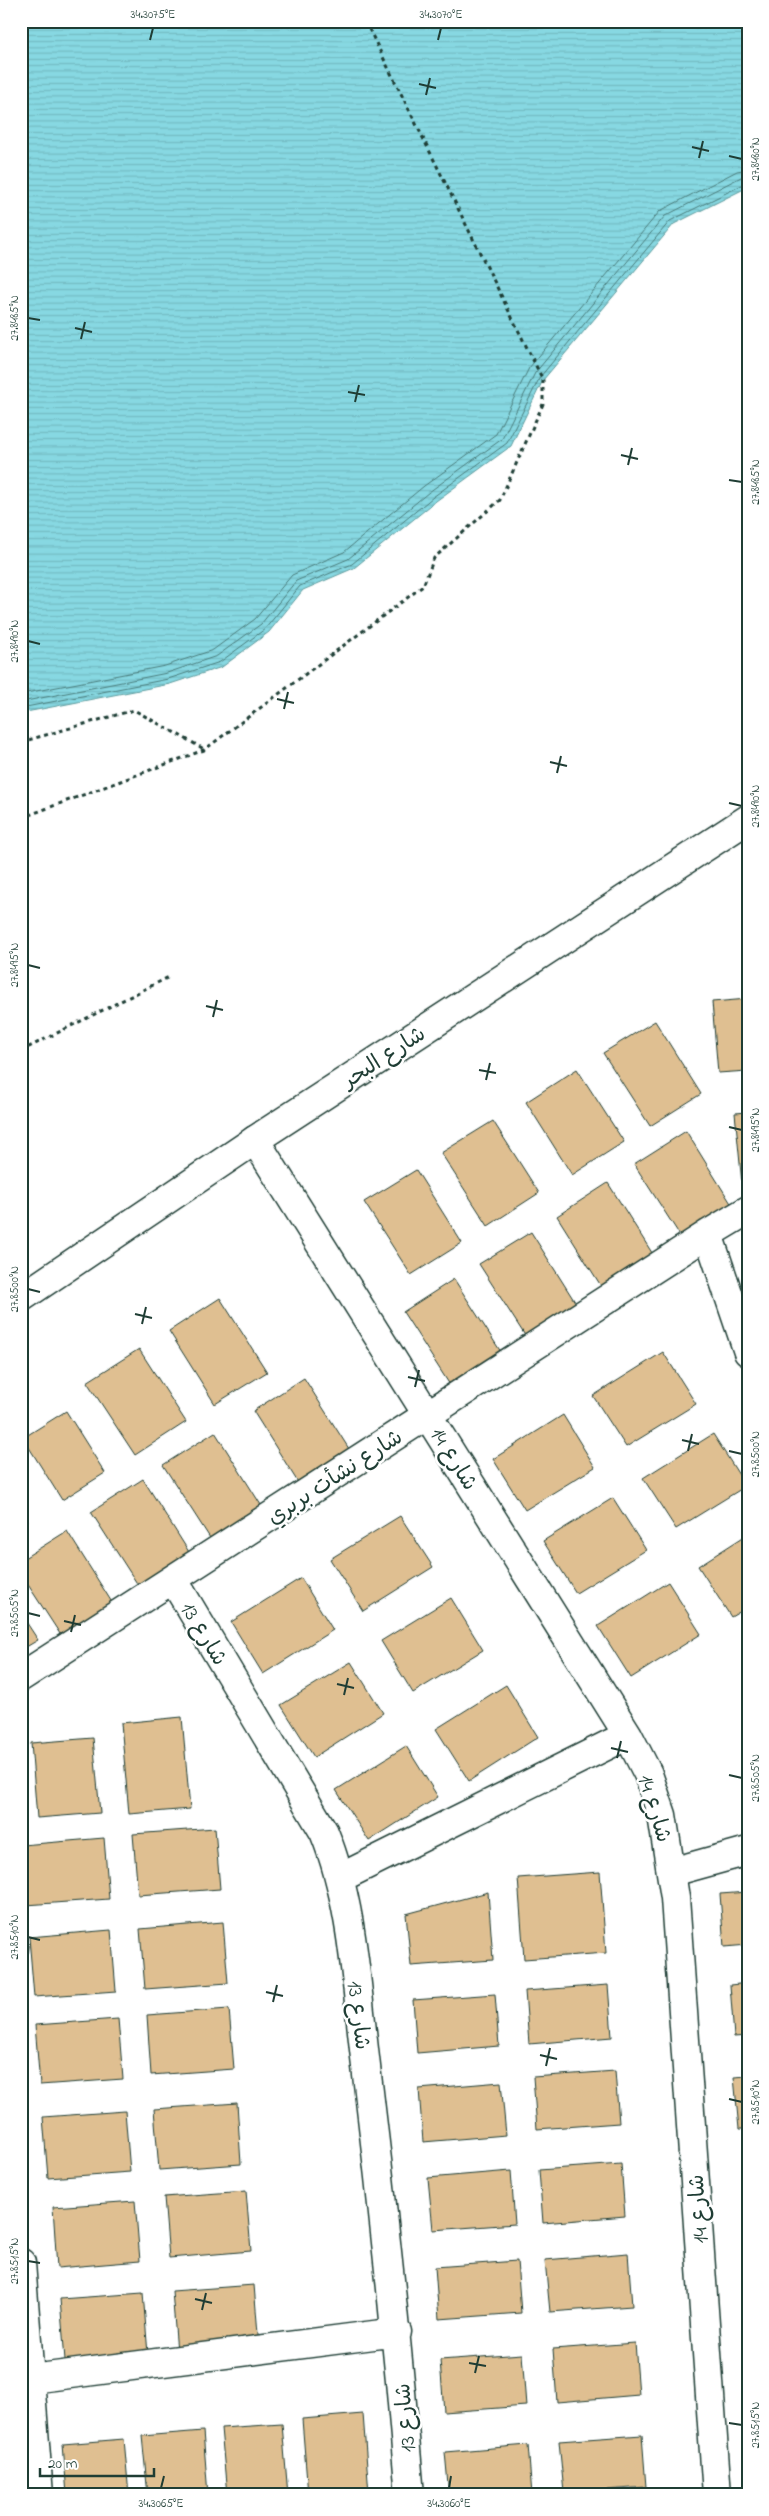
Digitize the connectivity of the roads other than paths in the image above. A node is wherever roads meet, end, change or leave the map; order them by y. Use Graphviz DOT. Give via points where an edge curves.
graph roads {
  1 [pos="748,819"];
  2 [pos="255,1140"];
  3 [pos="748,1210"];
  4 [pos="708,1234"];
  5 [pos="21,1298"];
  6 [pos="748,1352"];
  7 [pos="428,1415"];
  8 [pos="173,1579"];
  9 [pos="21,1677"];
  10 [pos="628,1735"];
  11 [pos="748,1850"];
  12 [pos="672,1872"];
  13 [pos="340,1878"];
  14 [pos="21,2263"];
  15 [pos="397,2332"];
  16 [pos="31,2379"];
  17 [pos="39,2495"];
  18 [pos="410,2495"];
  19 [pos="717,2495"];
  1 -- 2 [label="street, شارع البحر"];
  2 -- 5 [label="street, شارع البحر"];
  2 -- 7 [label="street, شارع 14"];
  3 -- 4 [label="street, شارع نشأت بربري"];
  4 -- 6 [label="street"];
  4 -- 7 [label="street, شارع نشأت بربري"];
  7 -- 8 [label="street, شارع نشأت بربري"];
  7 -- 10 [label="street, شارع 14"];
  8 -- 9 [label="street, شارع نشأت بربري"];
  8 -- 13 [label="street, شارع 13" via="324,1832"];
  10 -- 12 [label="street, شارع 14" via="648,1774 662,1814"];
  10 -- 13 [label="street"];
  11 -- 12 [label="street"];
  12 -- 19 [label="street, شارع 14"];
  13 -- 15 [label="street, شارع 13" via="352,1951"];
  14 -- 16 [label="street"];
  15 -- 16 [label="street"];
  15 -- 18 [label="street, شارع 13"];
  16 -- 17 [label="street"];
}
